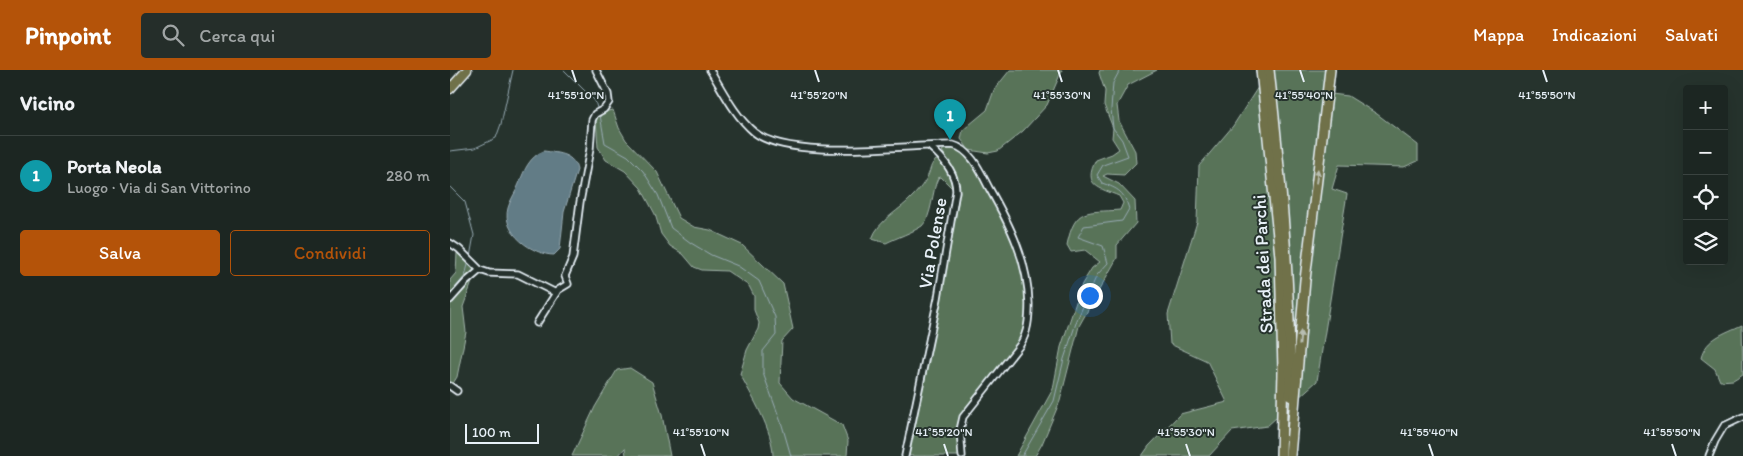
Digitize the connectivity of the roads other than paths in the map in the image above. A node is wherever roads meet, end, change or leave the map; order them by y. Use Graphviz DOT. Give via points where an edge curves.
graph roads {
  1 [pos="467,70"];
  2 [pos="596,70"];
  3 [pos="710,70"];
  4 [pos="1261,70"];
  5 [pos="1269,70"];
  6 [pos="1330,70"];
  7 [pos="450,89"];
  8 [pos="930,147"];
  9 [pos="1276,163"];
  10 [pos="450,243"];
  11 [pos="480,270"];
  12 [pos="556,293"];
  13 [pos="450,300"];
  14 [pos="537,323"];
  15 [pos="450,386"];
  16 [pos="457,391"];
  17 [pos="1743,417"];
  18 [pos="905,456"];
  19 [pos="962,456"];
  20 [pos="1281,456"];
  21 [pos="1290,456"];
  22 [pos="1709,456"];
  1 -- 7 [label="main road"];
  2 -- 12 [label="street" via="609,102 593,118 573,257 565,276 568,284"];
  3 -- 8 [label="street" via="745,122 756,133 772,141 823,148"];
  4 -- 9 [label="highway, Strada dei Parchi"];
  5 -- 9 [label="highway, Strada dei Parchi"];
  21 -- 6 [label="highway, one-way" via="1305,280"];
  8 -- 18 [label="street, Via Polense" via="950,171 956,192"];
  8 -- 19 [label="street" via="958,147 975,163 1014,236 1028,287 1026,332 1017,349 963,417 960,430"];
  9 -- 20 [label="highway, Strada dei Parchi" via="1283,370"];
  9 -- 21 [label="highway, Strada dei Parchi" via="1288,274"];
  10 -- 11 [label="street" via="460,248"];
  11 -- 12 [label="street" via="518,274"];
  11 -- 13 [label="street"];
  12 -- 14 [label="street"];
  15 -- 16 [label="street"];
  17 -- 22 [label="street" via="1724,426"];
}
